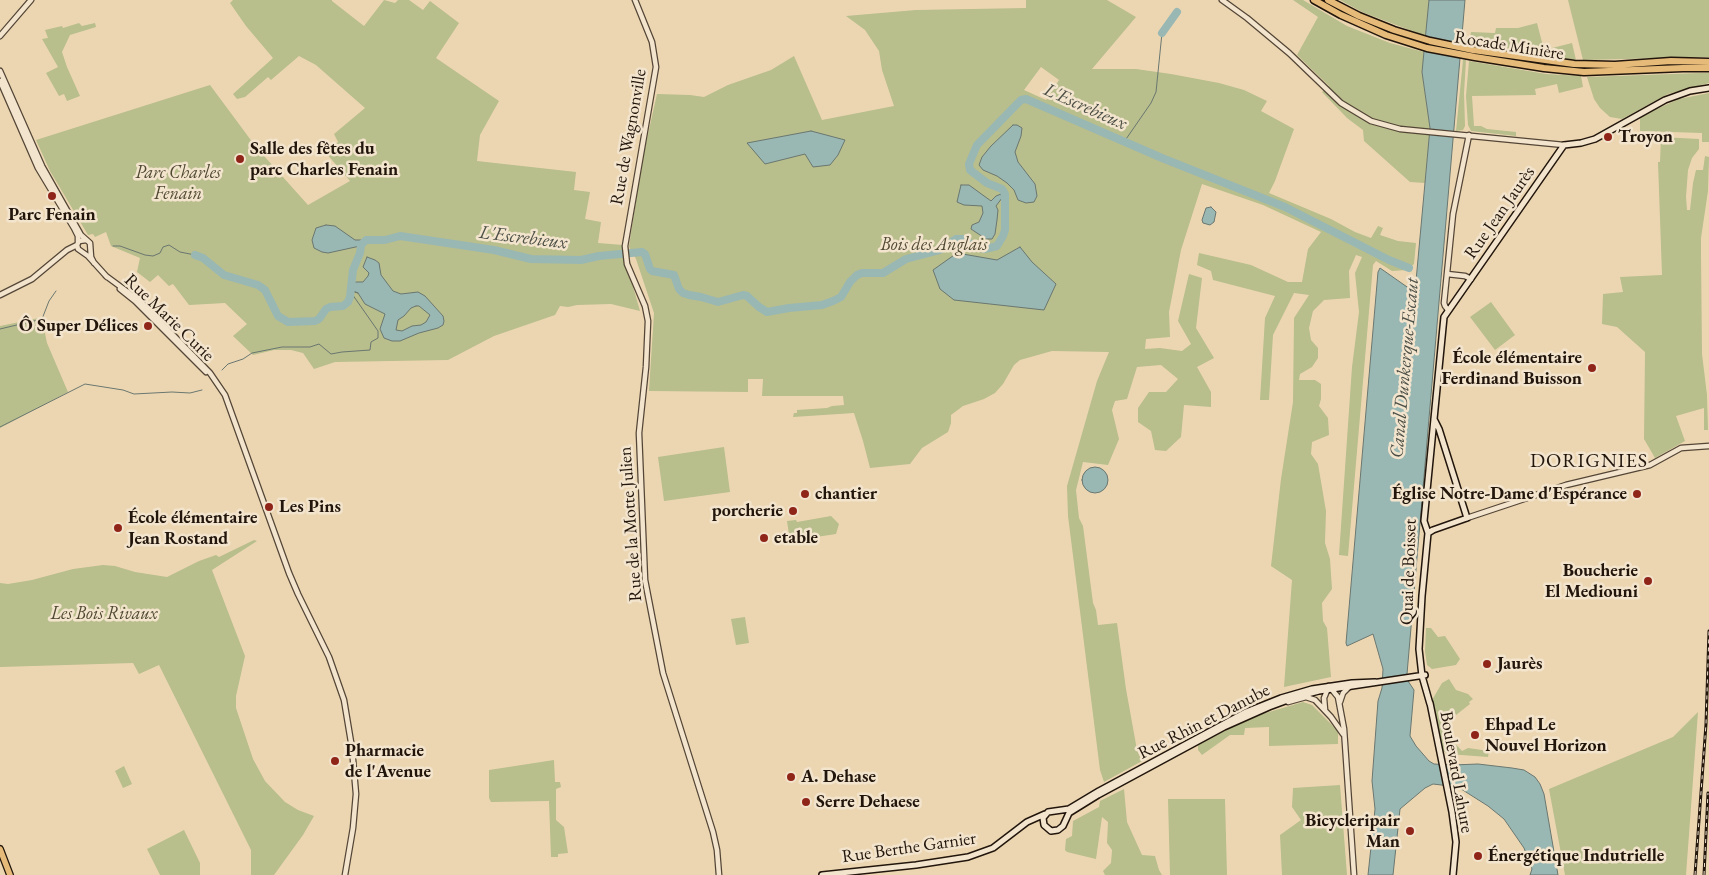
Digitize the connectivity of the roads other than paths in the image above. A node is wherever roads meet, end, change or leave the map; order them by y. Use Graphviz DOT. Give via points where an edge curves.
graph roads {
  1 [pos="29,0"];
  2 [pos="635,0"];
  3 [pos="1222,0"];
  4 [pos="1314,0"];
  5 [pos="1328,0"];
  6 [pos="0,32"];
  7 [pos="1393,34"];
  8 [pos="0,36"];
  9 [pos="1709,62"];
  10 [pos="1590,68"];
  11 [pos="1709,68"];
  12 [pos="0,71"];
  13 [pos="0,81"];
  14 [pos="1709,88"];
  15 [pos="1467,135"];
  16 [pos="1564,145"];
  17 [pos="86,240"];
  18 [pos="77,244"];
  19 [pos="90,250"];
  20 [pos="64,252"];
  21 [pos="81,253"];
  22 [pos="625,253"];
  23 [pos="94,263"];
  24 [pos="1447,274"];
  25 [pos="1471,278"];
  26 [pos="0,295"];
  27 [pos="1458,296"];
  28 [pos="1448,310"];
  29 [pos="1434,419"];
  30 [pos="1709,446"];
  31 [pos="1467,518"];
  32 [pos="1428,533"];
  33 [pos="1424,675"];
  34 [pos="1377,682"];
  35 [pos="1349,687"];
  36 [pos="1329,688"];
  37 [pos="1280,703"];
  38 [pos="1340,703"];
  39 [pos="1326,710"];
  40 [pos="1344,740"];
  41 [pos="1054,811"];
  42 [pos="1047,813"];
  43 [pos="1064,821"];
  44 [pos="1044,824"];
  45 [pos="1022,825"];
  46 [pos="0,849"];
  47 [pos="10,875"];
  48 [pos="345,875"];
  49 [pos="719,875"];
  50 [pos="822,875"];
  51 [pos="1354,875"];
  52 [pos="1452,875"];
  1 -- 6 [label="street"];
  1 -- 8 [label="street"];
  2 -- 22 [label="street, Rue de Wagnonville" via="652,42 656,72"];
  3 -- 15 [label="street" via="1272,38 1334,98 1365,118 1384,125"];
  4 -- 7 [label="highway, Rocade Minière" via="1357,23"];
  5 -- 7 [label="highway, Rocade Minière"];
  7 -- 10 [label="highway, Rocade Minière" via="1492,57"];
  9 -- 10 [label="highway, Rocade Minière" via="1671,61"];
  10 -- 11 [label="highway, Rocade Minière"];
  12 -- 17 [label="street" via="43,169"];
  13 -- 18 [label="street" via="38,168 78,236"];
  14 -- 16 [label="main road" via="1665,100 1588,141"];
  15 -- 16 [label="street"];
  15 -- 24 [label="street" via="1454,204"];
  16 -- 25 [label="main road, Rue Jean Jaurès"];
  17 -- 18 [label="street"];
  17 -- 19 [label="street" via="90,243"];
  18 -- 20 [label="street"];
  18 -- 21 [label="street"];
  19 -- 21 [label="street"];
  19 -- 23 [label="street, Rue Marie Curie"];
  20 -- 21 [label="street"];
  20 -- 26 [label="street" via="32,279"];
  21 -- 23 [label="street, Rue Marie Curie"];
  22 -- 49 [label="street, Rue de la Motte Julien" via="648,321 639,427 646,587 664,677 712,832"];
  23 -- 48 [label="street, Rue Marie Curie" via="140,301 214,379 226,398 291,578 330,658 342,692 356,794"];
  24 -- 25 [label="street"];
  24 -- 28 [label="street" via="1444,304"];
  25 -- 27 [label="main road, Rue Jean Jaurès"];
  27 -- 28 [label="main road, Quai de Boisset"];
  28 -- 29 [label="main road, Quai de Boisset" via="1443,322"];
  29 -- 31 [label="main road"];
  29 -- 32 [label="main road, Quai de Boisset" via="1424,521"];
  30 -- 31 [label="street" via="1681,448 1650,465 1562,486"];
  31 -- 32 [label="main road"];
  32 -- 33 [label="main road, Quai de Boisset" via="1419,654"];
  33 -- 34 [label="main road"];
  33 -- 52 [label="main road, Boulevard Lahure" via="1455,837"];
  34 -- 35 [label="main road, Rue Rhin et Danube"];
  34 -- 36 [label="main road, Rue Rhin et Danube"];
  35 -- 36 [label="main road, Rue Rhin et Danube"];
  35 -- 38 [label="street"];
  36 -- 37 [label="main road, Rue Rhin et Danube"];
  36 -- 38 [label="street" via="1338,696"];
  36 -- 39 [label="street" via="1324,700"];
  36 -- 41 [label="main road, Rue Rhin et Danube" via="1292,695 1246,712 1069,809"];
  37 -- 39 [label="street" via="1308,698"];
  37 -- 43 [label="main road, Rue Rhin et Danube" via="1241,718 1098,795 1071,812"];
  38 -- 40 [label="street"];
  39 -- 40 [label="street"];
  40 -- 51 [label="street"];
  41 -- 42 [label="main road"];
  41 -- 43 [label="main road" via="1061,814"];
  42 -- 44 [label="main road"];
  42 -- 45 [label="main road, Rue Berthe Garnier"];
  43 -- 44 [label="main road" via="1062,827 1055,831 1049,831"];
  44 -- 45 [label="main road" via="1035,821"];
  45 -- 50 [label="main road, Rue Berthe Garnier" via="993,848 968,856"];
  46 -- 47 [label="highway"];
}
